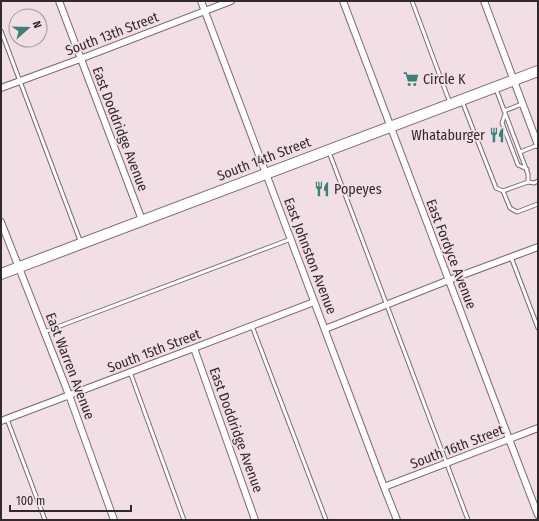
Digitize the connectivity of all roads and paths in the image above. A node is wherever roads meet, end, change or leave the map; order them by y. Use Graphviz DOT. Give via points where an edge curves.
graph roads {
  1 [pos="59,1"];
  2 [pos="201,1"];
  3 [pos="231,1"];
  4 [pos="343,1"];
  5 [pos="412,1"];
  6 [pos="484,1"];
  7 [pos="205,11"];
  8 [pos="1,31"];
  9 [pos="80,59"];
  10 [pos="538,70"];
  11 [pos="513,80"];
  12 [pos="20,81"];
  13 [pos="495,87"];
  14 [pos="1,88"];
  15 [pos="462,99"];
  16 [pos="450,104"];
  17 [pos="522,104"];
  18 [pos="505,112"];
  19 [pos="391,127"];
  20 [pos="538,145"];
  21 [pos="328,150"];
  22 [pos="520,152"];
  23 [pos="526,169"];
  24 [pos="266,173"];
  25 [pos="538,181"];
  26 [pos="528,182"];
  27 [pos="503,191"];
  28 [pos="538,204"];
  29 [pos="142,220"];
  30 [pos="1,222"];
  31 [pos="291,239"];
  32 [pos="82,244"];
  33 [pos="538,247"];
  34 [pos="511,257"];
  35 [pos="19,267"];
  36 [pos="1,274"];
  37 [pos="449,280"];
  38 [pos="314,302"];
  39 [pos="386,305"];
  40 [pos="252,326"];
  41 [pos="538,328"];
  42 [pos="325,329"];
  43 [pos="44,332"];
  44 [pos="194,348"];
  45 [pos="130,372"];
  46 [pos="69,395"];
  47 [pos="4,420"];
  48 [pos="538,428"];
  49 [pos="508,439"];
  50 [pos="446,463"];
  51 [pos="384,487"];
  52 [pos="538,515"];
  53 [pos="45,520"];
  54 [pos="114,520"];
  55 [pos="184,520"];
  56 [pos="255,520"];
  57 [pos="326,520"];
  58 [pos="397,520"];
  59 [pos="468,520"];
  1 -- 9 [label="street, East Doddridge Avenue"];
  2 -- 7 [label="street, East Johnston Avenue"];
  3 -- 7 [label="street, South 13th Street"];
  4 -- 19 [label="street, East Fordyce Avenue"];
  5 -- 16 [label="lane"];
  6 -- 11 [label="street"];
  7 -- 9 [label="street, South 13th Street"];
  7 -- 24 [label="street, East Johnston Avenue"];
  8 -- 12 [label="lane"];
  9 -- 12 [label="street, South 13th Street"];
  9 -- 29 [label="street, East Doddridge Avenue"];
  10 -- 11 [label="main road, South 14th Street"];
  11 -- 13 [label="main road, South 14th Street"];
  11 -- 17 [label="street"];
  12 -- 14 [label="street, South 13th Street"];
  12 -- 32 [label="lane"];
  13 -- 15 [label="main road, South 14th Street"];
  13 -- 18 [label="lane"];
  15 -- 16 [label="main road, South 14th Street"];
  15 -- 27 [label="lane" via="496,188"];
  16 -- 19 [label="main road, South 14th Street"];
  17 -- 18 [label="lane"];
  17 -- 20 [label="street"];
  18 -- 22 [label="lane"];
  18 -- 23 [label="lane" via="502,123 518,165"];
  19 -- 21 [label="main road, South 14th Street"];
  19 -- 37 [label="street, East Fordyce Avenue"];
  20 -- 22 [label="lane"];
  21 -- 24 [label="main road, South 14th Street"];
  21 -- 39 [label="lane"];
  22 -- 23 [label="lane"];
  23 -- 26 [label="lane"];
  24 -- 29 [label="main road, South 14th Street"];
  24 -- 31 [label="street, East Johnston Avenue"];
  25 -- 26 [label="lane"];
  26 -- 27 [label="lane"];
  27 -- 28 [label="lane" via="510,208 517,212"];
  29 -- 32 [label="main road, South 14th Street"];
  30 -- 35 [label="street, East Warren Avenue"];
  31 -- 38 [label="street, East Johnston Avenue"];
  31 -- 43 [label="lane"];
  32 -- 35 [label="main road, South 14th Street"];
  33 -- 34 [label="street"];
  34 -- 37 [label="street"];
  34 -- 41 [label="lane"];
  35 -- 36 [label="main road, South 14th Street"];
  35 -- 43 [label="street, East Warren Avenue"];
  37 -- 39 [label="street"];
  37 -- 49 [label="street, East Fordyce Avenue"];
  38 -- 40 [label="street, South 15th Street"];
  38 -- 42 [label="street, East Johnston Avenue"];
  39 -- 42 [label="street"];
  39 -- 50 [label="lane"];
  40 -- 44 [label="street, South 15th Street"];
  40 -- 57 [label="lane"];
  42 -- 51 [label="street, East Johnston Avenue"];
  43 -- 46 [label="street, East Warren Avenue"];
  44 -- 45 [label="street, South 15th Street"];
  44 -- 56 [label="street, East Doddridge Avenue"];
  45 -- 46 [label="street, South 15th Street"];
  45 -- 55 [label="lane"];
  46 -- 47 [label="street, South 15th Street"];
  46 -- 54 [label="street, East Warren Avenue"];
  47 -- 53 [label="lane"];
  48 -- 49 [label="street, South 16th Street"];
  49 -- 50 [label="street, South 16th Street"];
  49 -- 52 [label="street, East Fordyce Avenue"];
  50 -- 51 [label="street, South 16th Street"];
  50 -- 59 [label="lane"];
  51 -- 58 [label="street, East Johnston Avenue"];
}
